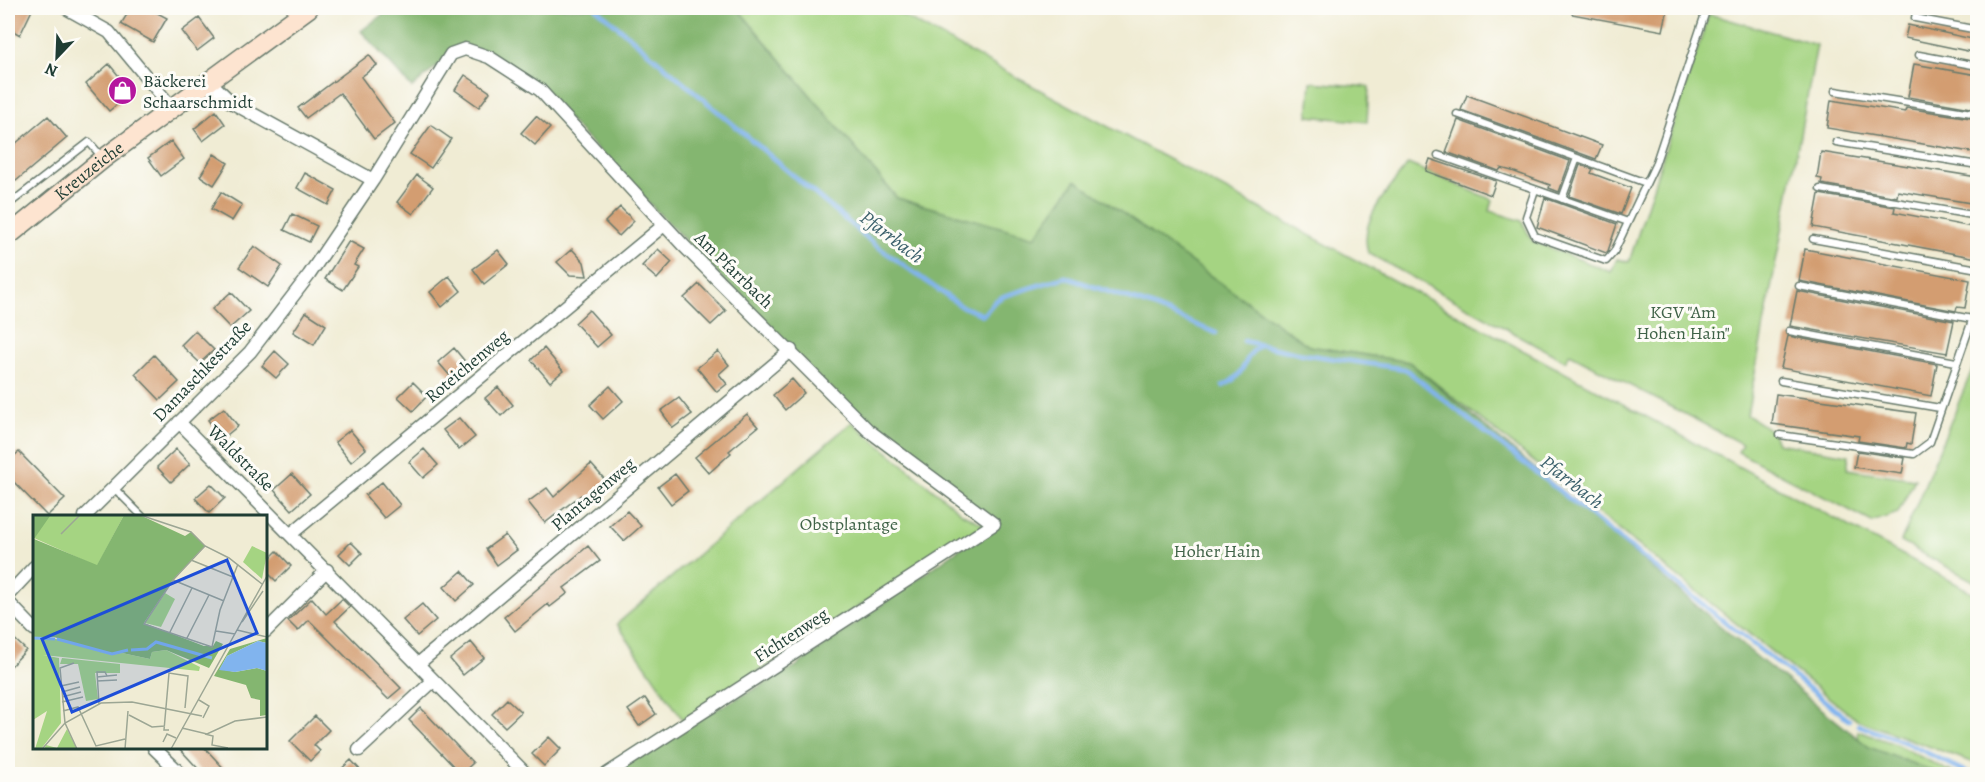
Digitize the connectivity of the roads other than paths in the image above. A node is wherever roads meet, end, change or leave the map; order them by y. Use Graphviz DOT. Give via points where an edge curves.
graph roads {
  1 [pos="66,8"];
  2 [pos="309,8"];
  3 [pos="1707,8"];
  4 [pos="1917,8"];
  5 [pos="1977,30"];
  6 [pos="451,54"];
  7 [pos="1919,55"];
  8 [pos="1977,66"];
  9 [pos="208,80"];
  10 [pos="1835,91"];
  11 [pos="172,108"];
  12 [pos="1457,114"];
  13 [pos="1977,114"];
  14 [pos="1836,142"];
  15 [pos="1438,155"];
  16 [pos="1577,158"];
  17 [pos="104,159"];
  18 [pos="1977,165"];
  19 [pos="373,180"];
  20 [pos="1647,183"];
  21 [pos="1820,189"];
  22 [pos="1535,190"];
  23 [pos="1562,199"];
  24 [pos="8,205"];
  25 [pos="1977,216"];
  26 [pos="1628,222"];
  27 [pos="664,225"];
  28 [pos="8,236"];
  29 [pos="1813,239"];
  30 [pos="1977,269"];
  31 [pos="1799,286"];
  32 [pos="1977,303"];
  33 [pos="1972,319"];
  34 [pos="1790,331"];
  35 [pos="791,350"];
  36 [pos="1956,362"];
  37 [pos="1781,381"];
  38 [pos="1940,408"];
  39 [pos="179,422"];
  40 [pos="1780,435"];
  41 [pos="113,487"];
  42 [pos="86,515"];
  43 [pos="141,515"];
  44 [pos="994,524"];
  45 [pos="291,534"];
  46 [pos="33,568"];
  47 [pos="327,570"];
  48 [pos="8,595"];
  49 [pos="8,602"];
  50 [pos="33,628"];
  51 [pos="267,630"];
  52 [pos="418,664"];
  53 [pos="433,681"];
  54 [pos="156,749"];
  55 [pos="360,750"];
  56 [pos="181,774"];
  57 [pos="526,774"];
  58 [pos="607,774"];
  1 -- 11 [label="street" via="109,32"];
  2 -- 9 [label="main road, Kreuzeiche"];
  3 -- 20 [label="lane"];
  4 -- 5 [label="lane" via="1915,18"];
  6 -- 19 [label="street, Damaschkestraße"];
  6 -- 27 [label="street, Am Pfarrbach" via="465,49 489,57 540,90"];
  7 -- 8 [label="lane"];
  9 -- 11 [label="main road, Kreuzeiche"];
  9 -- 19 [label="street" via="231,102"];
  10 -- 13 [label="lane"];
  11 -- 17 [label="main road, Kreuzeiche"];
  12 -- 16 [label="lane"];
  14 -- 18 [label="lane"];
  15 -- 22 [label="lane"];
  16 -- 20 [label="lane"];
  16 -- 23 [label="lane"];
  17 -- 24 [label="lane" via="89,142"];
  17 -- 28 [label="main road, Kreuzeiche"];
  19 -- 39 [label="street, Damaschkestraße" via="309,275 250,352"];
  20 -- 26 [label="lane"];
  21 -- 25 [label="lane"];
  22 -- 23 [label="lane"];
  22 -- 26 [label="lane" via="1526,217 1534,236 1565,247 1606,261"];
  23 -- 26 [label="lane"];
  27 -- 35 [label="street, Am Pfarrbach"];
  27 -- 45 [label="street, Roteichenweg"];
  29 -- 30 [label="lane"];
  31 -- 33 [label="lane"];
  32 -- 33 [label="lane"];
  33 -- 36 [label="lane"];
  34 -- 36 [label="lane"];
  35 -- 44 [label="street, Am Pfarrbach" via="868,430"];
  35 -- 52 [label="street, Plantagenweg"];
  36 -- 38 [label="lane"];
  37 -- 38 [label="lane"];
  38 -- 40 [label="lane" via="1930,442 1914,454"];
  39 -- 41 [label="street, Damaschkestraße"];
  39 -- 45 [label="street, Waldstraße"];
  41 -- 42 [label="street, Damaschkestraße"];
  41 -- 43 [label="lane"];
  44 -- 58 [label="street, Fichtenweg"];
  45 -- 47 [label="street, Waldstraße"];
  46 -- 48 [label="street"];
  47 -- 51 [label="street"];
  47 -- 52 [label="street, Waldstraße"];
  49 -- 50 [label="street"];
  52 -- 53 [label="street, Waldstraße"];
  53 -- 55 [label="street"];
  53 -- 57 [label="street, Waldstraße"];
  54 -- 56 [label="street"];
}
